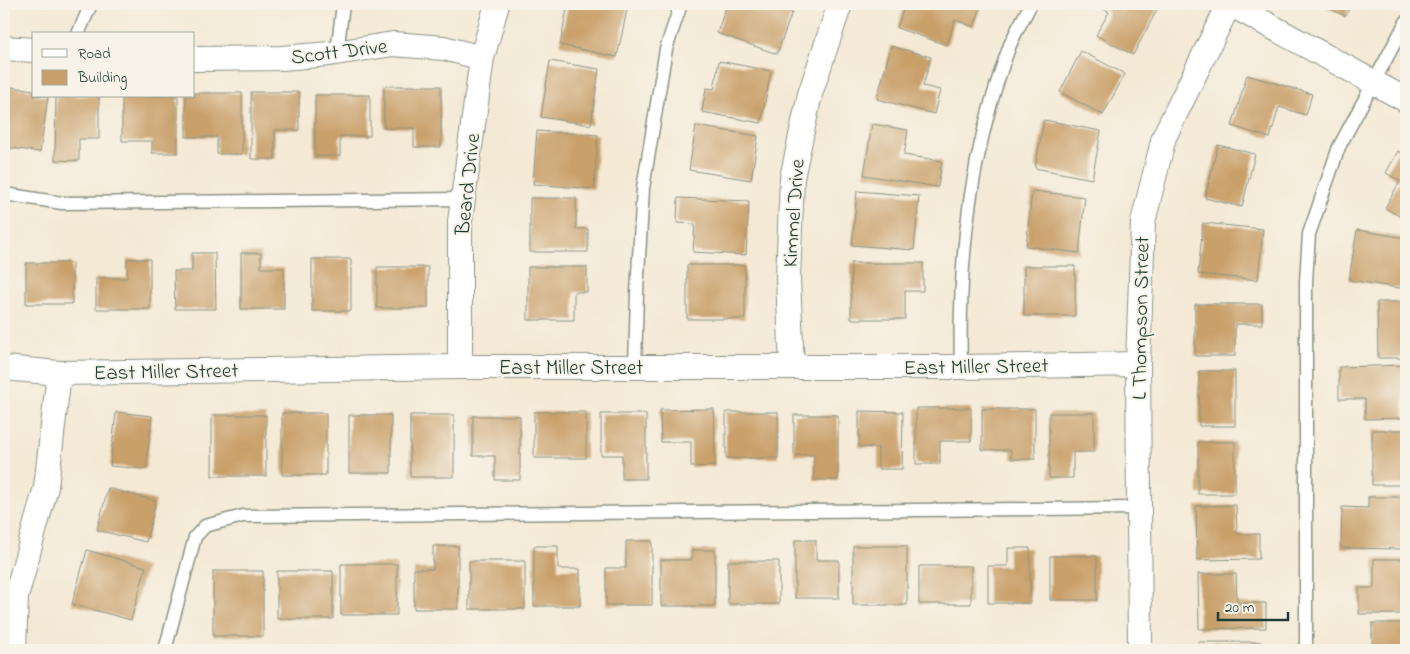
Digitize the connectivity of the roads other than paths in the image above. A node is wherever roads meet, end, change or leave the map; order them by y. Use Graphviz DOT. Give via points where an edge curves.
graph roads {
  1 [pos="91,4"];
  2 [pos="343,4"];
  3 [pos="497,4"];
  4 [pos="681,4"];
  5 [pos="840,4"];
  6 [pos="1031,4"];
  7 [pos="1230,4"];
  8 [pos="1406,22"];
  9 [pos="79,32"];
  10 [pos="4,48"];
  11 [pos="32,50"];
  12 [pos="337,52"];
  13 [pos="482,58"];
  14 [pos="195,60"];
  15 [pos="1374,82"];
  16 [pos="1406,100"];
  17 [pos="4,194"];
  18 [pos="463,199"];
  19 [pos="1138,364"];
  20 [pos="460,367"];
  21 [pos="635,367"];
  22 [pos="792,367"];
  23 [pos="961,367"];
  24 [pos="4,368"];
  25 [pos="59,373"];
  26 [pos="1139,508"];
  27 [pos="14,650"];
  28 [pos="165,650"];
  29 [pos="1133,650"];
  30 [pos="1140,650"];
  31 [pos="1306,650"];
  1 -- 9 [label="lane"];
  2 -- 12 [label="lane"];
  3 -- 13 [label="street, Beard Drive"];
  4 -- 21 [label="lane" via="666,49 643,188"];
  5 -- 22 [label="street, Kimmel Drive" via="810,94 792,178 788,278"];
  6 -- 23 [label="lane" via="1011,43 995,90 971,185 962,258"];
  7 -- 15 [label="street"];
  7 -- 19 [label="street, L Thompson Street" via="1164,137 1143,222"];
  8 -- 15 [label="lane"];
  10 -- 11 [label="street"];
  12 -- 13 [label="street, Scott Drive" via="393,44 444,48"];
  12 -- 14 [label="street, Scott Drive" via="282,58"];
  13 -- 18 [label="street, Beard Drive"];
  15 -- 16 [label="street"];
  15 -- 31 [label="lane" via="1339,147 1309,234 1306,281"];
  17 -- 18 [label="lane" via="62,203"];
  18 -- 20 [label="street, Beard Drive" via="460,221"];
  19 -- 23 [label="street, East Miller Street"];
  19 -- 26 [label="street, L Thompson Street"];
  20 -- 21 [label="street, East Miller Street"];
  20 -- 25 [label="street, East Miller Street"];
  21 -- 22 [label="street, East Miller Street"];
  22 -- 23 [label="street, East Miller Street"];
  24 -- 25 [label="street, East Miller Street"];
  25 -- 27 [label="street" via="46,488 16,597"];
  26 -- 28 [label="lane" via="243,516 206,526 195,537"];
  26 -- 30 [label="street, L Thompson Street"];
  29 -- 30 [label="street"];
}
